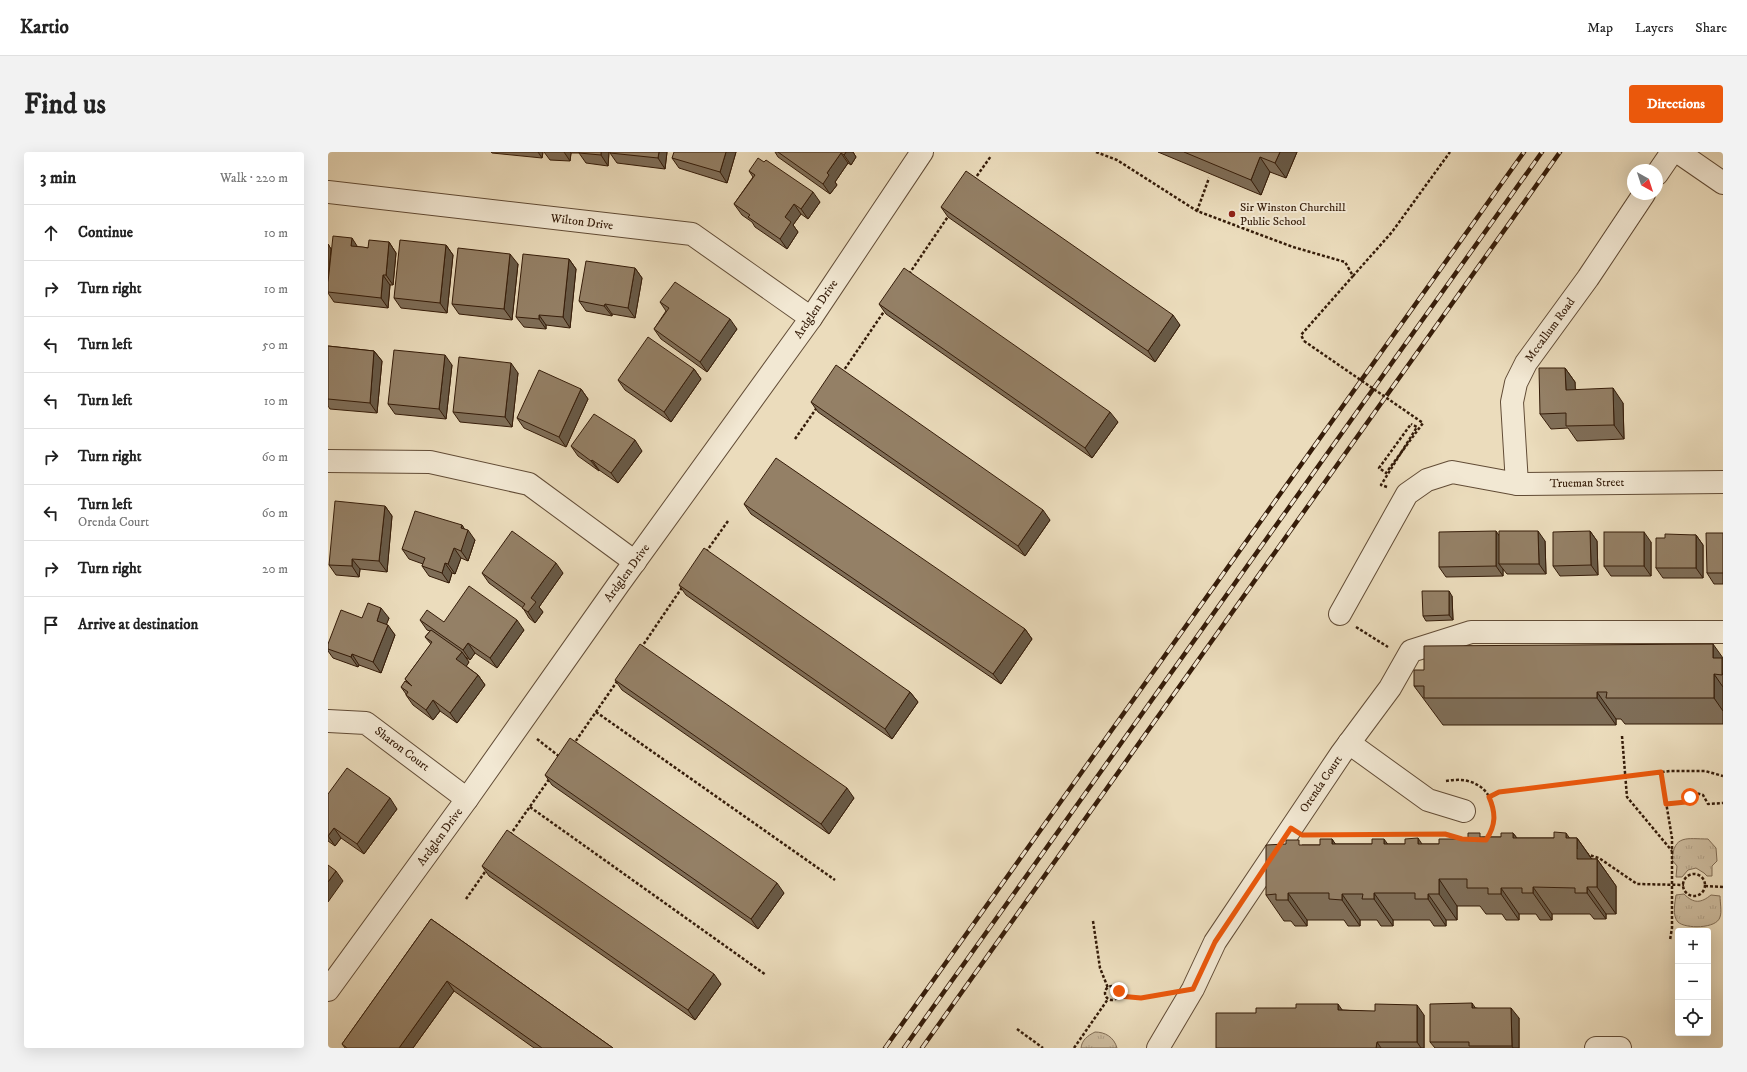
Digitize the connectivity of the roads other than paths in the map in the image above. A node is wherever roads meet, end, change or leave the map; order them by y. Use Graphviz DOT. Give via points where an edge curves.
graph roads {
  1 [pos="922,152"];
  2 [pos="1672,152"];
  3 [pos="1678,152"];
  4 [pos="1663,165"];
  5 [pos="1723,183"];
  6 [pos="328,192"];
  7 [pos="1640,200"];
  8 [pos="811,318"];
  9 [pos="328,461"];
  10 [pos="1723,482"];
  11 [pos="1517,484"];
  12 [pos="635,562"];
  13 [pos="1345,621"];
  14 [pos="1723,632"];
  15 [pos="328,721"];
  16 [pos="1349,743"];
  17 [pos="467,799"];
  18 [pos="1464,811"];
  19 [pos="328,990"];
  20 [pos="1158,1048"];
  21 [pos="1596,1048"];
  22 [pos="1620,1048"];
  1 -- 8 [label="street, Ardglen Drive"];
  2 -- 4 [label="street"];
  3 -- 5 [label="street"];
  6 -- 8 [label="street, Wilton Drive" via="692,234"];
  7 -- 11 [label="street, Mccallum Road" via="1588,278 1526,363 1516,383 1512,402"];
  8 -- 12 [label="street, Ardglen Drive"];
  9 -- 12 [label="street" via="430,462 529,484"];
  10 -- 11 [label="street, Trueman Street"];
  11 -- 13 [label="street, Trueman Street" via="1452,472 1427,480 1407,494"];
  12 -- 17 [label="street, Ardglen Drive"];
  14 -- 16 [label="street, Orenda Court" via="1471,632 1411,651 1390,688"];
  15 -- 17 [label="street, Sharon Court" via="366,723"];
  16 -- 18 [label="street" via="1428,800"];
  16 -- 20 [label="street, Orenda Court" via="1215,942 1193,989"];
  17 -- 19 [label="street, Ardglen Drive"];
  21 -- 22 [label="street"];
}
